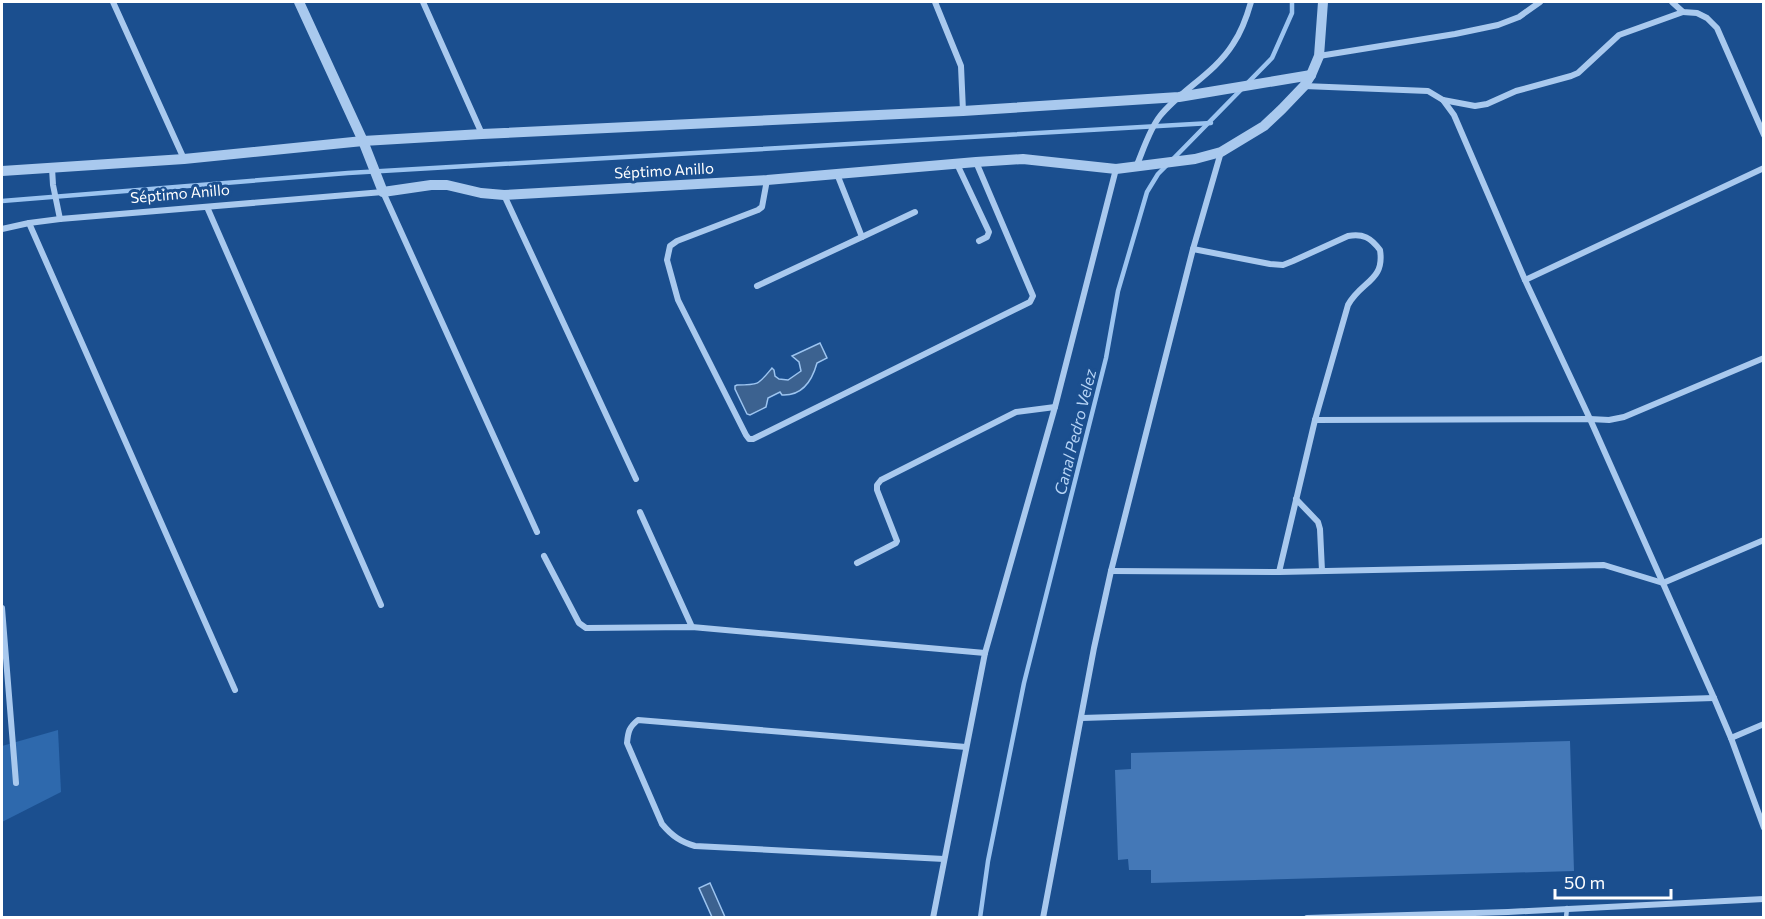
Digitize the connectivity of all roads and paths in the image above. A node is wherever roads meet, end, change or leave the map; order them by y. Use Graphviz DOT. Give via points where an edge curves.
graph roads {
  1 [pos="112,2"];
  2 [pos="299,2"];
  3 [pos="423,2"];
  4 [pos="935,2"];
  5 [pos="1251,2"];
  6 [pos="1323,2"];
  7 [pos="1540,2"];
  8 [pos="1672,2"];
  9 [pos="1683,12"];
  10 [pos="1319,56"];
  11 [pos="1311,75"];
  12 [pos="1304,86"];
  13 [pos="1179,97"];
  14 [pos="1443,100"];
  15 [pos="963,111"];
  16 [pos="482,134"];
  17 [pos="1764,135"];
  18 [pos="363,141"];
  19 [pos="1221,152"];
  20 [pos="184,159"];
  21 [pos="976,162"];
  22 [pos="957,163"];
  23 [pos="1139,166"];
  24 [pos="52,168"];
  25 [pos="1764,168"];
  26 [pos="1116,169"];
  27 [pos="2,171"];
  28 [pos="837,174"];
  29 [pos="766,180"];
  30 [pos="383,192"];
  31 [pos="504,195"];
  32 [pos="207,207"];
  33 [pos="915,212"];
  34 [pos="60,219"];
  35 [pos="29,222"];
  36 [pos="2,229"];
  37 [pos="862,237"];
  38 [pos="979,241"];
  39 [pos="1193,249"];
  40 [pos="1525,280"];
  41 [pos="757,286"];
  42 [pos="1764,357"];
  43 [pos="1055,407"];
  44 [pos="1590,419"];
  45 [pos="1315,420"];
  46 [pos="636,479"];
  47 [pos="1296,499"];
  48 [pos="640,512"];
  49 [pos="537,532"];
  50 [pos="1764,540"];
  51 [pos="544,556"];
  52 [pos="857,563"];
  53 [pos="1111,571"];
  54 [pos="1322,571"];
  55 [pos="1279,572"];
  56 [pos="1664,583"];
  57 [pos="381,605"];
  58 [pos="2,608"];
  59 [pos="692,627"];
  60 [pos="985,654"];
  61 [pos="235,690"];
  62 [pos="1714,698"];
  63 [pos="1082,718"];
  64 [pos="1764,724"];
  65 [pos="1731,738"];
  66 [pos="966,747"];
  67 [pos="16,783"];
  68 [pos="1764,828"];
  69 [pos="944,859"];
  70 [pos="1764,899"];
  71 [pos="1567,908"];
  72 [pos="1508,915"];
  73 [pos="933,918"];
  74 [pos="1043,918"];
  75 [pos="1307,918"];
  76 [pos="1566,918"];
  1 -- 20 [label="street"];
  2 -- 18 [label="street"];
  3 -- 16 [label="street"];
  4 -- 15 [label="street" via="961,66"];
  5 -- 13 [label="street" via="1233,46"];
  6 -- 10 [label="street, Séptimo Anillo"];
  7 -- 10 [label="street" via="1519,17 1498,25"];
  8 -- 9 [label="street"];
  9 -- 14 [label="street" via="1619,35 1571,76 1516,91 1487,104"];
  9 -- 17 [label="street" via="1697,13 1716,28"];
  10 -- 11 [label="street, Séptimo Anillo"];
  11 -- 12 [label="street, Séptimo Anillo"];
  11 -- 13 [label="street"];
  12 -- 14 [label="street" via="1428,91"];
  12 -- 19 [label="street, Séptimo Anillo" via="1264,126"];
  13 -- 15 [label="street"];
  13 -- 23 [label="street" via="1158,118"];
  14 -- 40 [label="street" via="1454,115"];
  15 -- 16 [label="street"];
  16 -- 18 [label="street"];
  18 -- 20 [label="street"];
  18 -- 30 [label="street"];
  19 -- 23 [label="street, Séptimo Anillo"];
  19 -- 39 [label="street"];
  20 -- 24 [label="street"];
  21 -- 22 [label="street, Séptimo Anillo"];
  21 -- 26 [label="street, Séptimo Anillo" via="1023,159"];
  21 -- 29 [label="street" via="1033,296 1030,302 749,439 678,300 667,260 670,246 677,241 762,207"];
  22 -- 28 [label="street, Séptimo Anillo"];
  22 -- 38 [label="street" via="989,232"];
  23 -- 26 [label="street, Séptimo Anillo"];
  24 -- 27 [label="street"];
  24 -- 34 [label="street"];
  25 -- 40 [label="street"];
  26 -- 43 [label="street"];
  28 -- 29 [label="street, Séptimo Anillo"];
  28 -- 37 [label="street"];
  29 -- 31 [label="street, Séptimo Anillo"];
  30 -- 31 [label="street, Séptimo Anillo" via="447,185"];
  30 -- 32 [label="street, Séptimo Anillo"];
  30 -- 49 [label="street"];
  31 -- 46 [label="street"];
  32 -- 34 [label="street, Séptimo Anillo"];
  32 -- 57 [label="street"];
  33 -- 37 [label="street"];
  34 -- 35 [label="street, Séptimo Anillo"];
  35 -- 36 [label="street, Séptimo Anillo"];
  35 -- 61 [label="street"];
  37 -- 41 [label="street"];
  39 -- 45 [label="street" via="1283,265 1357,234 1367,237 1380,250 1381,267 1377,274 1348,305"];
  39 -- 53 [label="street"];
  40 -- 44 [label="street"];
  42 -- 44 [label="street" via="1624,417"];
  43 -- 52 [label="street" via="1016,412 880,480 877,490 897,541"];
  43 -- 60 [label="street"];
  44 -- 45 [label="street"];
  44 -- 56 [label="street"];
  45 -- 47 [label="street"];
  47 -- 54 [label="street" via="1318,522"];
  47 -- 55 [label="street"];
  48 -- 59 [label="street"];
  50 -- 56 [label="street"];
  51 -- 59 [label="street" via="583,627"];
  53 -- 55 [label="street"];
  53 -- 63 [label="street"];
  54 -- 55 [label="street"];
  54 -- 56 [label="street" via="1604,565"];
  56 -- 62 [label="street"];
  58 -- 67 [label="street"];
  59 -- 60 [label="street"];
  60 -- 66 [label="street"];
  62 -- 63 [label="street"];
  62 -- 65 [label="street"];
  63 -- 74 [label="street"];
  64 -- 65 [label="street"];
  65 -- 68 [label="street"];
  66 -- 69 [label="street"];
  66 -- 69 [label="street" via="638,720 628,732 627,743 662,824 682,842 695,846"];
  69 -- 73 [label="street"];
  70 -- 71 [label="street"];
  71 -- 72 [label="street"];
  71 -- 76 [label="lane"];
  72 -- 75 [label="street"];
}
